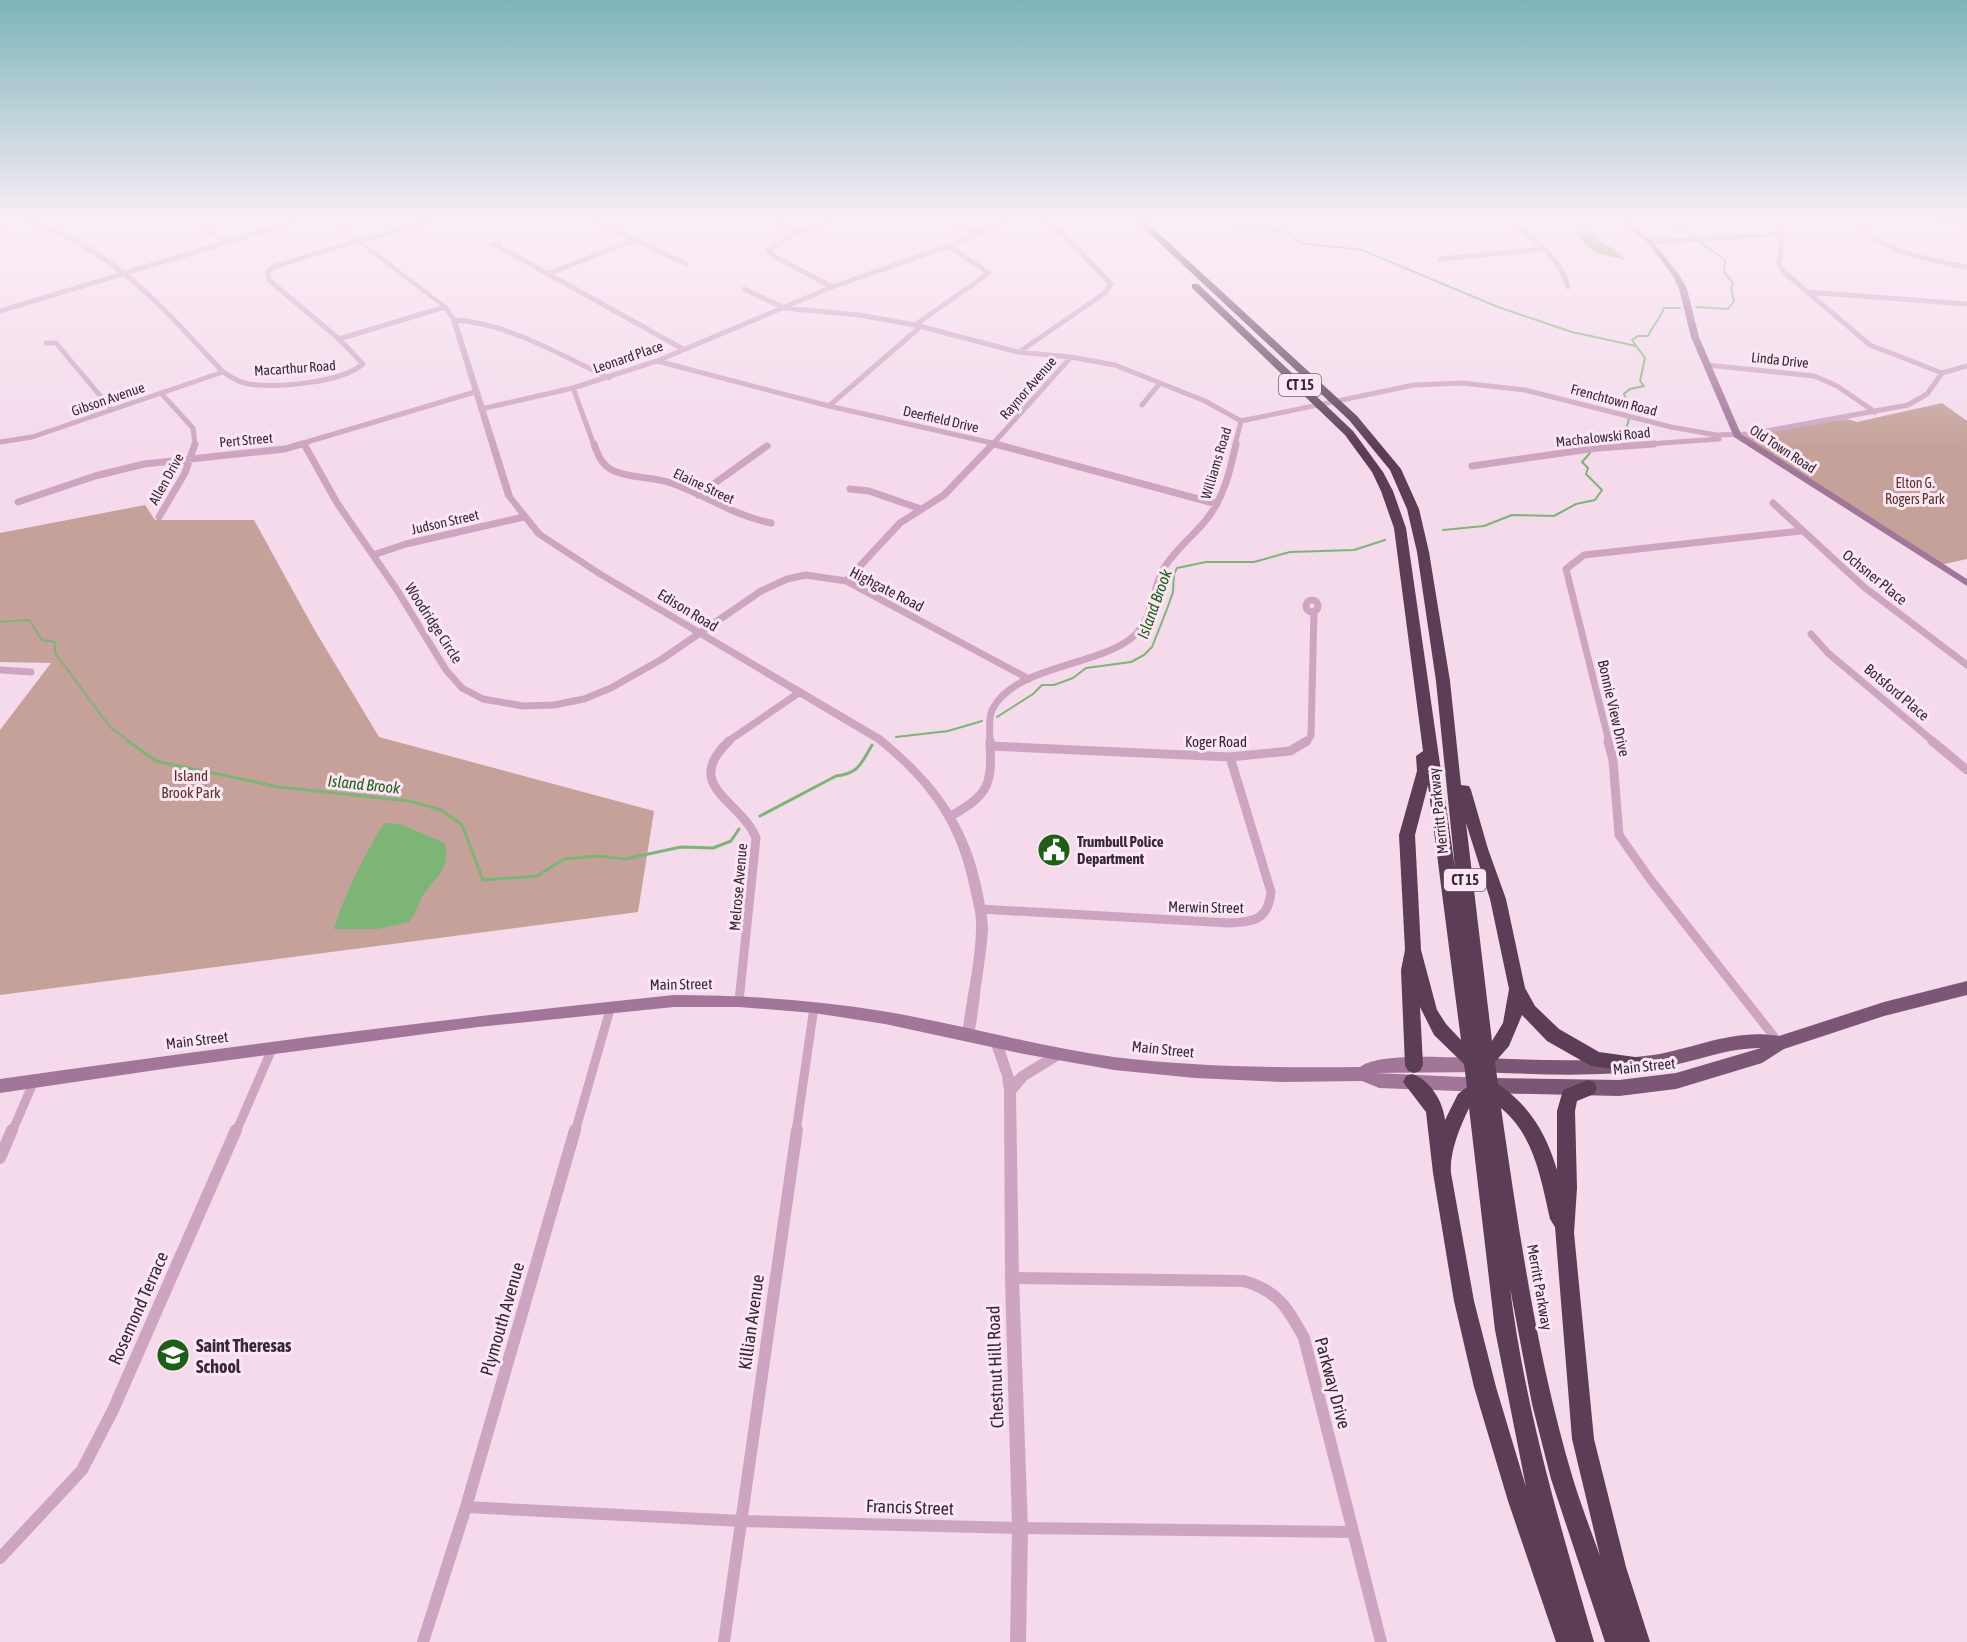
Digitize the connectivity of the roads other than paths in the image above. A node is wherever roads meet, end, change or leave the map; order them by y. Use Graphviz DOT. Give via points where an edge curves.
graph roads {
  1 [pos="54,295"];
  2 [pos="147,295"];
  3 [pos="286,295"];
  4 [pos="428,295"];
  5 [pos="588,295"];
  6 [pos="756,295"];
  7 [pos="815,295"];
  8 [pos="960,295"];
  9 [pos="1103,295"];
  10 [pos="1204,295"];
  11 [pos="1220,295"];
  12 [pos="1684,295"];
  13 [pos="1810,295"];
  14 [pos="1842,295"];
  15 [pos="1967,304"];
  16 [pos="445,307"];
  17 [pos="784,308"];
  18 [pos="0,311"];
  19 [pos="454,320"];
  20 [pos="918,326"];
  21 [pos="339,339"];
  22 [pos="46,343"];
  23 [pos="683,349"];
  24 [pos="1018,352"];
  25 [pos="1071,357"];
  26 [pos="657,361"];
  27 [pos="1707,365"];
  28 [pos="1967,366"];
  29 [pos="223,372"];
  30 [pos="1942,374"];
  31 [pos="609,378"];
  32 [pos="1160,383"];
  33 [pos="573,388"];
  34 [pos="475,392"];
  35 [pos="161,393"];
  36 [pos="1142,405"];
  37 [pos="829,406"];
  38 [pos="480,409"];
  39 [pos="112,410"];
  40 [pos="1875,412"];
  41 [pos="1241,420"];
  42 [pos="1692,431"];
  43 [pos="1737,435"];
  44 [pos="1697,441"];
  45 [pos="0,442"];
  46 [pos="304,444"];
  47 [pos="996,444"];
  48 [pos="767,446"];
  49 [pos="193,458"];
  50 [pos="1472,466"];
  51 [pos="850,489"];
  52 [pos="698,495"];
  53 [pos="18,502"];
  54 [pos="1773,503"];
  55 [pos="1217,504"];
  56 [pos="921,509"];
  57 [pos="524,516"];
  58 [pos="159,517"];
  59 [pos="771,523"];
  60 [pos="1801,531"];
  61 [pos="373,555"];
  62 [pos="846,581"];
  63 [pos="1967,584"];
  64 [pos="1314,611"];
  65 [pos="698,632"];
  66 [pos="1811,634"];
  67 [pos="1967,665"];
  68 [pos="0,670"];
  69 [pos="31,672"];
  70 [pos="1029,679"];
  71 [pos="800,692"];
  72 [pos="1426,724"];
  73 [pos="990,746"];
  74 [pos="1230,758"];
  75 [pos="1453,762"];
  76 [pos="1967,770"];
  77 [pos="951,816"];
  78 [pos="980,909"];
  79 [pos="1413,950"];
  80 [pos="1517,988"];
  81 [pos="1967,988"];
  82 [pos="739,1001"];
  83 [pos="611,1006"];
  84 [pos="814,1007"];
  85 [pos="968,1035"];
  86 [pos="996,1042"];
  87 [pos="1779,1043"];
  88 [pos="272,1049"];
  89 [pos="1059,1054"];
  90 [pos="1456,1057"];
  91 [pos="1499,1057"];
  92 [pos="1636,1064"];
  93 [pos="1479,1065"];
  94 [pos="1413,1074"];
  95 [pos="34,1081"];
  96 [pos="1485,1085"];
  97 [pos="0,1086"];
  98 [pos="1588,1088"];
  99 [pos="1010,1092"];
  100 [pos="1462,1093"];
  101 [pos="1506,1093"];
  102 [pos="0,1158"];
  103 [pos="1442,1173"];
  104 [pos="1564,1233"];
  105 [pos="1012,1278"];
  106 [pos="466,1507"];
  107 [pos="741,1521"];
  108 [pos="1020,1528"];
  109 [pos="1352,1532"];
  110 [pos="0,1558"];
  111 [pos="423,1642"];
  112 [pos="724,1642"];
  113 [pos="1018,1642"];
  114 [pos="1381,1642"];
  115 [pos="1568,1642"];
  116 [pos="1582,1642"];
  117 [pos="1617,1642"];
  118 [pos="1638,1642"];
  1 -- 18 [label="street"];
  2 -- 29 [label="street, Macarthur Road"];
  3 -- 21 [label="street, Macarthur Road"];
  4 -- 16 [label="street, Edison Road"];
  5 -- 23 [label="street"];
  6 -- 17 [label="street"];
  7 -- 17 [label="street, Leonard Place"];
  8 -- 20 [label="street"];
  9 -- 24 [label="street"];
  10 -- 72 [label="highway, Merritt Parkway / CT 15" via="1349,433 1387,491 1400,528"];
  11 -- 75 [label="highway, Merritt Parkway / CT 15" via="1353,418 1395,469 1413,509 1423,552"];
  12 -- 27 [label="main road, Old Town Road" via="1692,329"];
  13 -- 30 [label="street" via="1870,345"];
  14 -- 15 [label="street"];
  16 -- 19 [label="street, Edison Road"];
  16 -- 21 [label="street"];
  17 -- 20 [label="street, Williams Road" via="859,315"];
  17 -- 23 [label="street, Leonard Place"];
  19 -- 31 [label="street" via="468,320 507,333"];
  19 -- 34 [label="street, Edison Road"];
  20 -- 24 [label="street, Williams Road"];
  20 -- 37 [label="street"];
  21 -- 29 [label="street, Macarthur Road" via="363,364 348,376 249,384"];
  22 -- 39 [label="street" via="56,344"];
  23 -- 26 [label="street, Leonard Place"];
  24 -- 25 [label="street, Williams Road"];
  25 -- 32 [label="street, Williams Road" via="1114,365"];
  25 -- 47 [label="street, Raynor Avenue"];
  26 -- 31 [label="street, Leonard Place"];
  26 -- 37 [label="street, Deerfield Drive"];
  27 -- 40 [label="street, Linda Drive" via="1821,378"];
  27 -- 43 [label="main road, Old Town Road"];
  28 -- 30 [label="street"];
  29 -- 35 [label="street, Gibson Avenue"];
  30 -- 40 [label="street, Frenchtown Road" via="1921,400"];
  31 -- 33 [label="street, Leonard Place"];
  32 -- 36 [label="street"];
  32 -- 41 [label="street, Williams Road"];
  33 -- 38 [label="street, Leonard Place"];
  33 -- 52 [label="street, Elaine Street" via="600,460 607,468 622,475 659,478"];
  34 -- 38 [label="street, Edison Road"];
  34 -- 46 [label="street, Pert Street"];
  35 -- 39 [label="street, Gibson Avenue"];
  35 -- 49 [label="street, Allen Drive" via="194,430 197,441"];
  37 -- 47 [label="street, Deerfield Drive"];
  38 -- 57 [label="street, Edison Road" via="509,496"];
  39 -- 45 [label="street, Gibson Avenue" via="32,437"];
  40 -- 43 [label="street, Frenchtown Road"];
  41 -- 42 [label="street, Frenchtown Road" via="1414,385 1462,383 1525,390"];
  41 -- 55 [label="street, Williams Road"];
  42 -- 43 [label="street, Frenchtown Road"];
  42 -- 44 [label="street"];
  43 -- 44 [label="street, Machalowski Road"];
  43 -- 63 [label="main road, Old Town Road"];
  44 -- 50 [label="street, Machalowski Road" via="1597,448"];
  46 -- 49 [label="street, Pert Street"];
  46 -- 61 [label="street, Woodridge Circle" via="341,510"];
  47 -- 55 [label="street, Deerfield Drive"];
  47 -- 56 [label="street, Raynor Avenue" via="958,483"];
  48 -- 52 [label="street"];
  49 -- 53 [label="street, Pert Street" via="116,470"];
  49 -- 58 [label="street, Allen Drive"];
  51 -- 56 [label="street" via="869,491"];
  52 -- 59 [label="street, Elaine Street" via="752,521"];
  54 -- 60 [label="street, Ochsner Place"];
  55 -- 70 [label="street, Williams Road" via="1165,567 1141,630 1132,638"];
  56 -- 62 [label="street, Raynor Avenue" via="900,523"];
  57 -- 61 [label="street, Judson Street"];
  57 -- 65 [label="street, Edison Road" via="539,534 565,552"];
  60 -- 67 [label="street, Ochsner Place" via="1864,587"];
  60 -- 87 [label="street, Bonnie View Drive" via="1584,555 1566,569 1613,760 1619,834"];
  61 -- 65 [label="street, Woodridge Circle" via="438,658 462,688 507,705 541,707 609,691 647,671"];
  62 -- 65 [label="street, Highgate Road" via="806,575 787,579 765,588"];
  62 -- 70 [label="street, Highgate Road"];
  64 -- 74 [label="street, Koger Road" via="1311,736 1290,751"];
  65 -- 71 [label="street, Edison Road"];
  66 -- 76 [label="street, Botsford Place" via="1828,653"];
  68 -- 69 [label="street"];
  70 -- 73 [label="street, Williams Road" via="992,711"];
  71 -- 77 [label="street, Edison Road" via="879,738 900,755"];
  71 -- 82 [label="street, Melrose Avenue" via="726,742 713,759 710,774 716,791 751,822 756,838"];
  72 -- 79 [label="highway" via="1421,734 1424,771 1407,835"];
  72 -- 116 [label="highway, Merritt Parkway / CT 15" via="1460,955 1505,1330 1538,1490"];
  73 -- 74 [label="street, Koger Road"];
  73 -- 77 [label="street, Williams Road" via="988,790 975,804"];
  74 -- 78 [label="street, Merwin Street" via="1271,892 1271,907 1263,917 1229,923"];
  75 -- 80 [label="highway" via="1498,899"];
  75 -- 117 [label="highway, Merritt Parkway / CT 15" via="1474,968 1505,1203 1529,1337 1562,1479"];
  77 -- 78 [label="street, Edison Road" via="973,867"];
  78 -- 85 [label="street, Edison Road" via="982,929"];
  79 -- 90 [label="highway" via="1432,1018"];
  79 -- 94 [label="highway" via="1409,970"];
  80 -- 91 [label="highway" via="1516,1010"];
  80 -- 92 [label="highway" via="1529,1011 1553,1035 1597,1060"];
  81 -- 87 [label="main road, Main Street"];
  82 -- 83 [label="main road, Main Street"];
  82 -- 84 [label="main road, Main Street"];
  83 -- 88 [label="main road, Main Street"];
  83 -- 106 [label="street, Plymouth Avenue"];
  84 -- 85 [label="main road, Main Street"];
  84 -- 107 [label="street, Killian Avenue"];
  85 -- 86 [label="main road, Main Street"];
  86 -- 89 [label="main road, Main Street"];
  86 -- 99 [label="street, Chestnut Hill Road"];
  87 -- 92 [label="main road, Main Street" via="1751,1040"];
  87 -- 98 [label="main road, Main Street" via="1762,1056 1676,1081"];
  88 -- 95 [label="main road, Main Street"];
  88 -- 110 [label="street, Rosemond Terrace" via="113,1410 82,1470"];
  89 -- 94 [label="main road, Main Street" via="1195,1071 1362,1074 1379,1081"];
  89 -- 99 [label="street" via="1023,1076"];
  90 -- 93 [label="highway"];
  90 -- 94 [label="main road, Main Street"];
  91 -- 92 [label="main road, Main Street" via="1608,1066"];
  91 -- 93 [label="highway"];
  93 -- 96 [label="main road"];
  94 -- 100 [label="main road, Main Street"];
  94 -- 103 [label="highway" via="1436,1112"];
  95 -- 97 [label="main road, Main Street"];
  95 -- 102 [label="street"];
  96 -- 100 [label="highway"];
  96 -- 101 [label="highway"];
  98 -- 101 [label="main road, Main Street"];
  98 -- 104 [label="highway" via="1569,1095 1566,1112"];
  99 -- 105 [label="street, Chestnut Hill Road"];
  100 -- 103 [label="highway"];
  101 -- 104 [label="highway" via="1542,1150"];
  103 -- 115 [label="highway" via="1464,1301 1485,1387"];
  104 -- 118 [label="highway" via="1582,1439 1614,1567"];
  105 -- 108 [label="street, Chestnut Hill Road"];
  105 -- 109 [label="street, Parkway Drive" via="1244,1281 1264,1286 1286,1305 1304,1338"];
  106 -- 107 [label="street, Francis Street"];
  106 -- 111 [label="street, Plymouth Avenue"];
  107 -- 108 [label="street, Francis Street"];
  107 -- 112 [label="street, Killian Avenue"];
  108 -- 109 [label="street, Francis Street"];
  108 -- 113 [label="street, Chestnut Hill Road"];
  109 -- 114 [label="street, Parkway Drive"];
}
